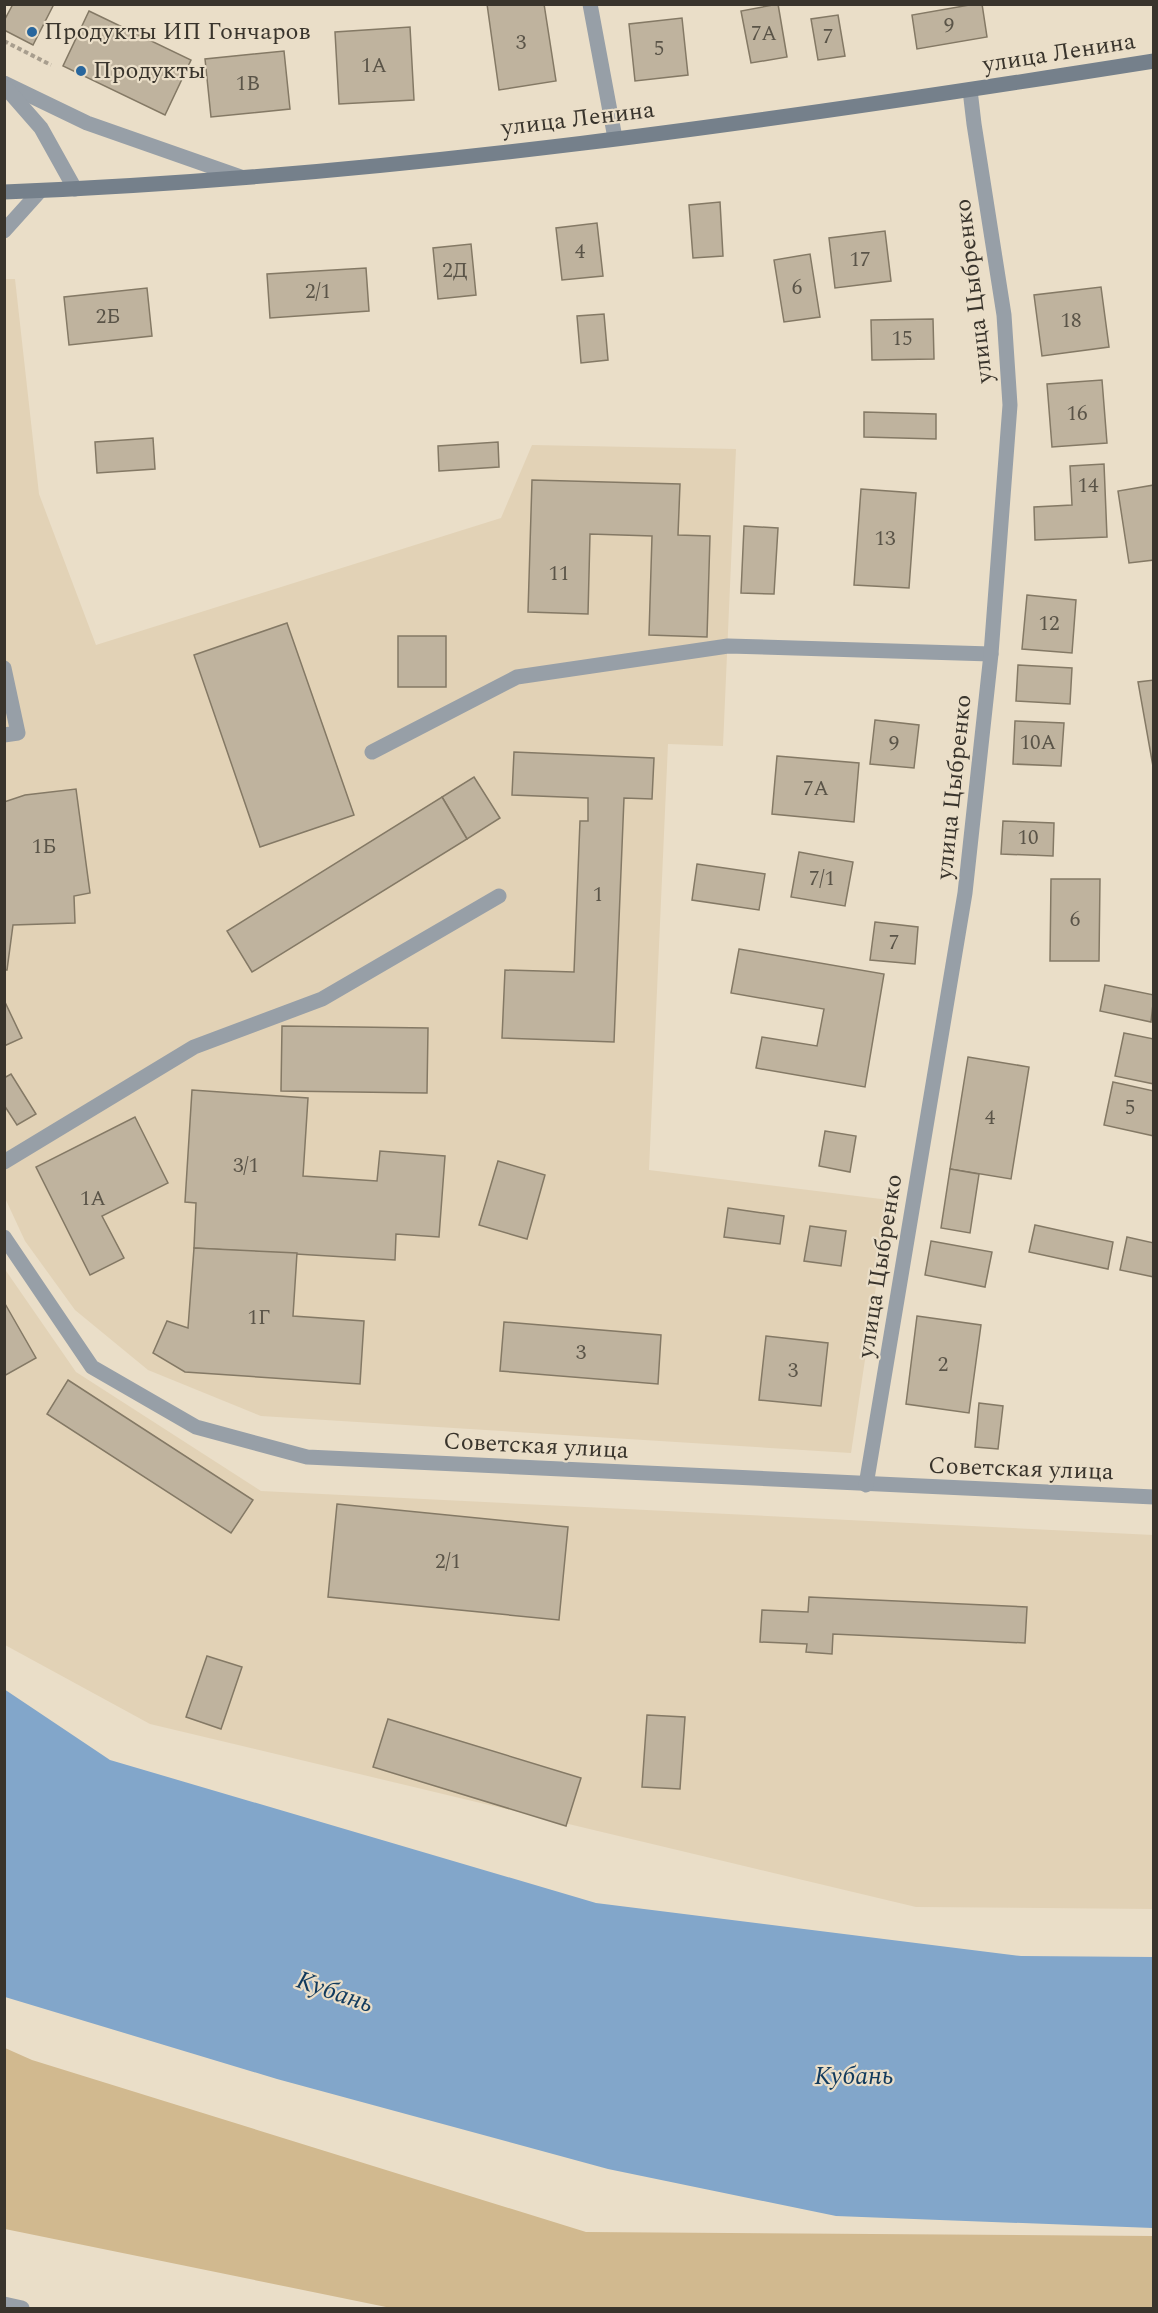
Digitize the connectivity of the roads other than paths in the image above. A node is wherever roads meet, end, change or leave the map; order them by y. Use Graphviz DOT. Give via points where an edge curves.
graph roads {
  1 [pos="590,4"];
  2 [pos="1154,61"];
  3 [pos="4,84"];
  4 [pos="970,90"];
  5 [pos="615,138"];
  6 [pos="242,177"];
  7 [pos="75,189"];
  8 [pos="40,191"];
  9 [pos="4,192"];
  10 [pos="4,231"];
  11 [pos="991,654"];
  12 [pos="4,668"];
  13 [pos="4,735"];
  14 [pos="372,752"];
  15 [pos="499,896"];
  16 [pos="4,1162"];
  17 [pos="4,1237"];
  18 [pos="866,1485"];
  19 [pos="1154,1497"];
  20 [pos="4,2304"];
  21 [pos="22,2308"];
  1 -- 5 [label="street"];
  2 -- 4 [label="main road, улица Ленина"];
  3 -- 6 [label="street" via="87,123"];
  3 -- 7 [label="street" via="41,128"];
  4 -- 5 [label="main road, улица Ленина"];
  4 -- 11 [label="street, улица Цыбренко" via="1004,315 1010,405"];
  5 -- 6 [label="main road, улица Ленина"];
  6 -- 7 [label="main road, улица Ленина"];
  7 -- 8 [label="main road, улица Ленина"];
  8 -- 9 [label="main road, улица Ленина"];
  8 -- 10 [label="street"];
  11 -- 14 [label="street" via="728,646 517,677"];
  11 -- 18 [label="street, улица Цыбренко" via="965,893"];
  12 -- 13 [label="street" via="18,733"];
  15 -- 16 [label="street" via="322,999 194,1047"];
  17 -- 18 [label="street, Советская улица" via="92,1367 196,1427 307,1457"];
  18 -- 19 [label="street, Советская улица"];
  20 -- 21 [label="street"];
}
